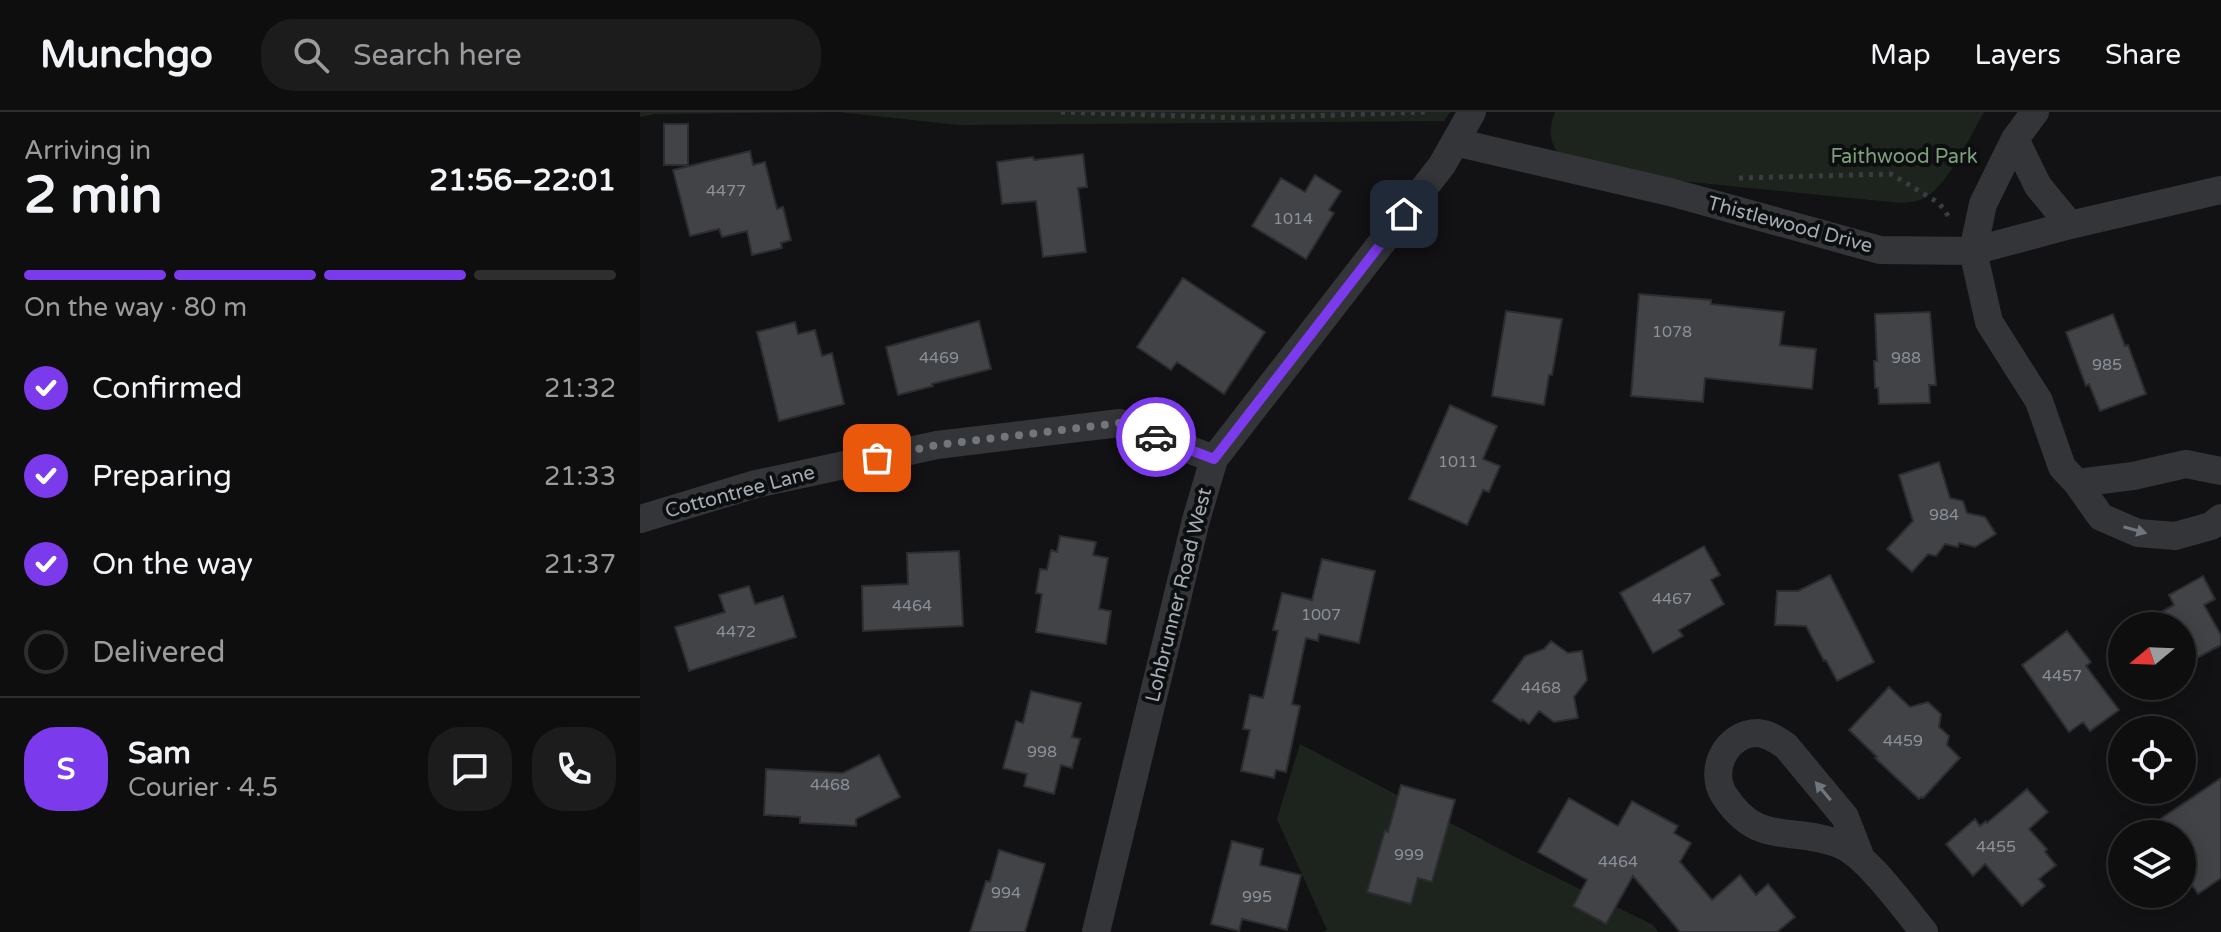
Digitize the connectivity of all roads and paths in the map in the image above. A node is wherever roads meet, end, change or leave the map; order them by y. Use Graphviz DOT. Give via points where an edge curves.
graph roads {
  1 [pos="1061,112"];
  2 [pos="1425,112"];
  3 [pos="1472,112"];
  4 [pos="2035,112"];
  5 [pos="2015,139"];
  6 [pos="1455,142"];
  7 [pos="1736,178"];
  8 [pos="2221,190"];
  9 [pos="2070,225"];
  10 [pos="1973,251"];
  11 [pos="1214,459"];
  12 [pos="2221,471"];
  13 [pos="2077,483"];
  14 [pos="2221,518"];
  15 [pos="640,519"];
  16 [pos="1861,858"];
  17 [pos="1096,932"];
  18 [pos="1924,932"];
  1 -- 2 [label="path" via="1248,118"];
  3 -- 6 [label="street, Lohbrunner Road West"];
  4 -- 5 [label="street"];
  5 -- 9 [label="street" via="2038,186"];
  5 -- 10 [label="street" via="1983,204"];
  6 -- 10 [label="street, Thistlewood Drive" via="1670,192 1880,250"];
  6 -- 11 [label="street, Lohbrunner Road West"];
  7 -- 10 [label="path" via="1891,174 1939,203"];
  8 -- 9 [label="street, Thistlewood Drive"];
  9 -- 10 [label="street, Thistlewood Drive"];
  10 -- 13 [label="street" via="1989,322 2039,401 2062,467"];
  11 -- 15 [label="street, Cottontree Lane" via="1120,423 937,445 756,484"];
  11 -- 17 [label="street, Lohbrunner Road West"];
  12 -- 13 [label="street" via="2186,464"];
  13 -- 14 [label="street, one-way" via="2101,517 2138,533 2175,536"];
  16 -- 16 [label="street, one-way" via="1845,817 1786,746 1760,733 1746,735 1723,752 1718,781 1747,821 1768,832 1840,844"];
  16 -- 18 [label="street"];
}
